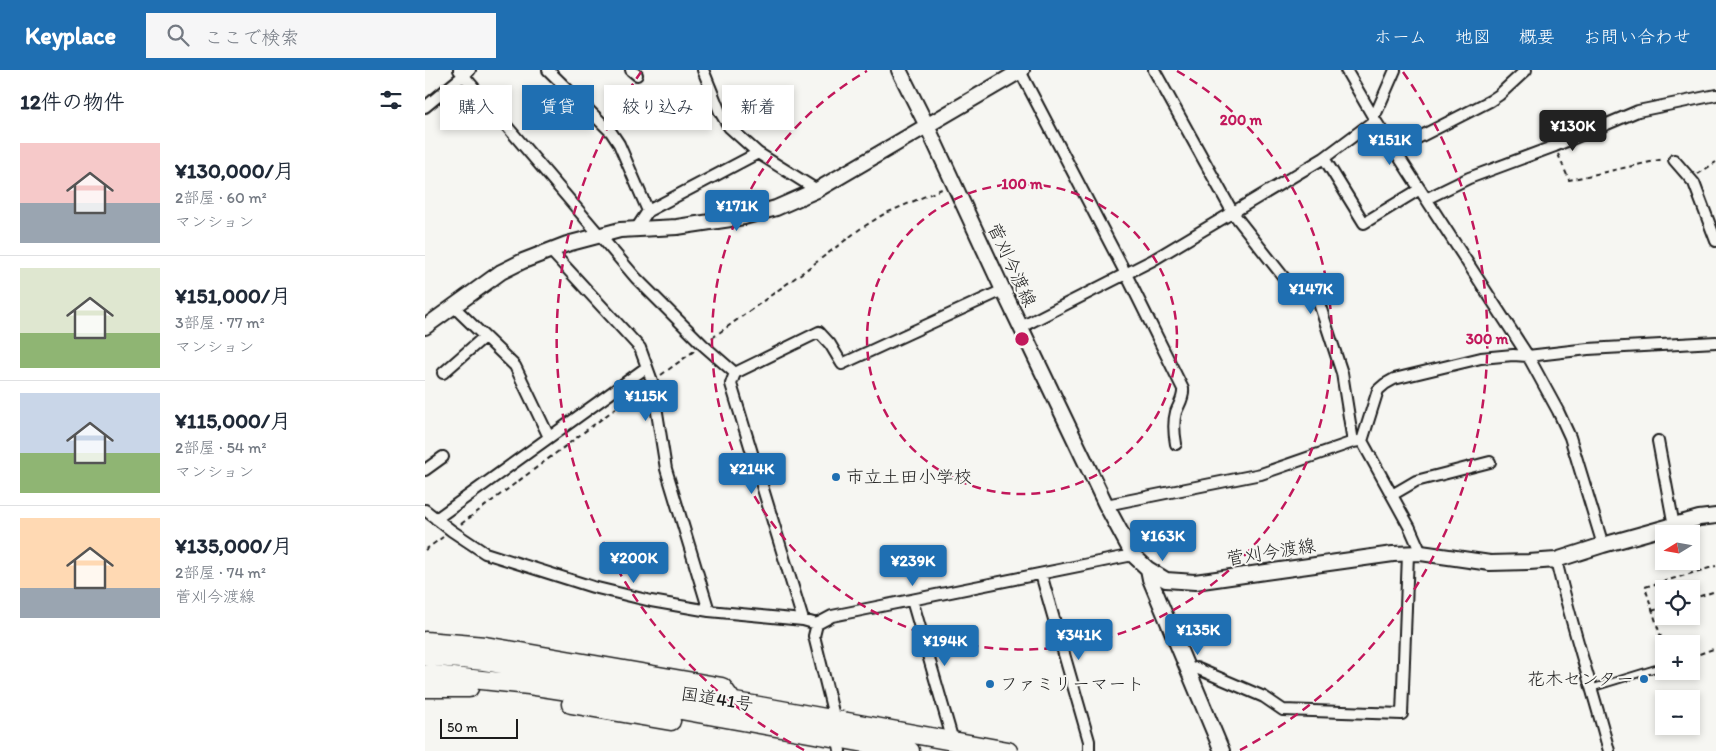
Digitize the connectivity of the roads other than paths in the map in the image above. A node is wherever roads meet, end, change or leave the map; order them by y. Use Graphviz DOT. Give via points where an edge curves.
graph roads {
  1 [pos="548,70"];
  2 [pos="703,70"];
  3 [pos="899,70"];
  4 [pos="1154,70"];
  5 [pos="1346,70"];
  6 [pos="1395,70"];
  7 [pos="1526,70"];
  8 [pos="1021,71"];
  9 [pos="464,72"];
  10 [pos="1716,95"];
  11 [pos="425,107"];
  12 [pos="1373,118"];
  13 [pos="927,126"];
  14 [pos="1394,150"];
  15 [pos="758,152"];
  16 [pos="1324,158"];
  17 [pos="1673,160"];
  18 [pos="1420,189"];
  19 [pos="817,190"];
  20 [pos="1426,199"];
  21 [pos="648,211"];
  22 [pos="1233,213"];
  23 [pos="636,229"];
  24 [pos="601,235"];
  25 [pos="1716,241"];
  26 [pos="551,250"];
  27 [pos="1126,274"];
  28 [pos="1003,290"];
  29 [pos="453,306"];
  30 [pos="425,327"];
  31 [pos="1021,327"];
  32 [pos="484,337"];
  33 [pos="1716,342"];
  34 [pos="1528,356"];
  35 [pos="647,367"];
  36 [pos="443,373"];
  37 [pos="735,374"];
  38 [pos="549,438"];
  39 [pos="1358,441"];
  40 [pos="1658,441"];
  41 [pos="1176,444"];
  42 [pos="443,457"];
  43 [pos="1490,462"];
  44 [pos="425,470"];
  45 [pos="1392,495"];
  46 [pos="1105,505"];
  47 [pos="425,510"];
  48 [pos="1716,516"];
  49 [pos="436,519"];
  50 [pos="1674,525"];
  51 [pos="1678,525"];
  52 [pos="1655,531"];
  53 [pos="1603,545"];
  54 [pos="1414,553"];
  55 [pos="1133,555"];
  56 [pos="1556,560"];
  57 [pos="1148,569"];
  58 [pos="1041,574"];
  59 [pos="912,600"];
  60 [pos="709,611"];
  61 [pos="803,620"];
  62 [pos="817,624"];
  63 [pos="425,641"];
  64 [pos="425,656"];
  65 [pos="1655,669"];
  66 [pos="1188,670"];
  67 [pos="425,674"];
  68 [pos="425,688"];
  69 [pos="1592,688"];
  70 [pos="733,702"];
  71 [pos="835,720"];
  72 [pos="802,732"];
  73 [pos="953,741"];
  74 [pos="839,745"];
  75 [pos="910,751"];
  76 [pos="1008,751"];
  77 [pos="1089,751"];
  78 [pos="1222,751"];
  79 [pos="1609,751"];
  1 -- 21 [label="street" via="615,138"];
  2 -- 15 [label="street" via="729,127"];
  3 -- 13 [label="main road, 菅刈今渡線"];
  4 -- 22 [label="street"];
  5 -- 12 [label="street"];
  6 -- 12 [label="street"];
  7 -- 14 [label="street" via="1490,101"];
  8 -- 13 [label="main road"];
  8 -- 27 [label="street"];
  9 -- 11 [label="street"];
  9 -- 24 [label="street"];
  10 -- 20 [label="street" via="1638,111 1469,178"];
  12 -- 14 [label="street"];
  12 -- 16 [label="street"];
  13 -- 19 [label="main road"];
  13 -- 28 [label="main road, 菅刈今渡線"];
  14 -- 18 [label="street"];
  15 -- 19 [label="street"];
  15 -- 21 [label="street"];
  16 -- 18 [label="street" via="1364,223"];
  16 -- 22 [label="street"];
  17 -- 25 [label="street" via="1694,183"];
  18 -- 20 [label="street"];
  19 -- 23 [label="main road" via="775,208 744,216 677,227"];
  20 -- 34 [label="street"];
  21 -- 23 [label="street"];
  22 -- 27 [label="street"];
  22 -- 39 [label="street" via="1293,289 1317,297 1342,374"];
  23 -- 24 [label="main road"];
  24 -- 26 [label="main road"];
  24 -- 37 [label="street" via="636,278"];
  26 -- 29 [label="main road" via="501,272"];
  26 -- 35 [label="street" via="640,348"];
  27 -- 31 [label="street"];
  27 -- 41 [label="street" via="1183,389 1173,429"];
  28 -- 31 [label="main road, 菅刈今渡線"];
  28 -- 37 [label="street" via="842,364 819,332"];
  29 -- 30 [label="main road"];
  29 -- 32 [label="street"];
  31 -- 46 [label="main road, 菅刈今渡線"];
  32 -- 36 [label="street"];
  32 -- 38 [label="street" via="515,366"];
  33 -- 34 [label="street" via="1587,349"];
  34 -- 39 [label="street" via="1481,358 1394,379 1378,390"];
  34 -- 53 [label="street" via="1570,437"];
  35 -- 38 [label="street"];
  35 -- 60 [label="street" via="666,470"];
  37 -- 61 [label="street" via="731,384"];
  38 -- 49 [label="street"];
  39 -- 45 [label="street"];
  39 -- 46 [label="street" via="1261,474"];
  40 -- 50 [label="street"];
  42 -- 44 [label="street"];
  43 -- 45 [label="street" via="1416,481"];
  45 -- 54 [label="street" via="1410,528"];
  46 -- 55 [label="main road, 菅刈今渡線"];
  47 -- 49 [label="street"];
  48 -- 51 [label="main road, 菅刈今渡線"];
  49 -- 60 [label="street" via="485,553 593,587"];
  52 -- 53 [label="main road, 菅刈今渡線"];
  53 -- 56 [label="main road, 菅刈今渡線"];
  54 -- 56 [label="main road, 菅刈今渡線" via="1490,563"];
  54 -- 57 [label="main road, 菅刈今渡線" via="1195,582 1166,580"];
  54 -- 66 [label="street" via="1402,714 1283,710 1264,697 1196,668"];
  55 -- 57 [label="main road, 菅刈今渡線"];
  55 -- 58 [label="street"];
  56 -- 69 [label="street" via="1567,609"];
  57 -- 66 [label="main road"];
  58 -- 59 [label="street"];
  58 -- 77 [label="street" via="1089,741"];
  59 -- 62 [label="street" via="832,616"];
  59 -- 73 [label="street"];
  60 -- 61 [label="street"];
  61 -- 62 [label="street"];
  62 -- 71 [label="street" via="814,636"];
  63 -- 70 [label="highway" via="485,646 722,687"];
  64 -- 70 [label="highway, 国道41号" via="484,662"];
  65 -- 69 [label="lane"];
  66 -- 78 [label="main road"];
  67 -- 72 [label="highway, 国道41号" via="539,686"];
  68 -- 72 [label="highway" via="483,689 777,739"];
  69 -- 79 [label="street"];
  70 -- 71 [label="highway, 国道41号"];
  71 -- 73 [label="highway, 国道41号"];
  71 -- 74 [label="street"];
  72 -- 74 [label="highway, 国道41号"];
  73 -- 76 [label="highway, 国道41号"];
  74 -- 75 [label="highway, 国道41号"];
}
